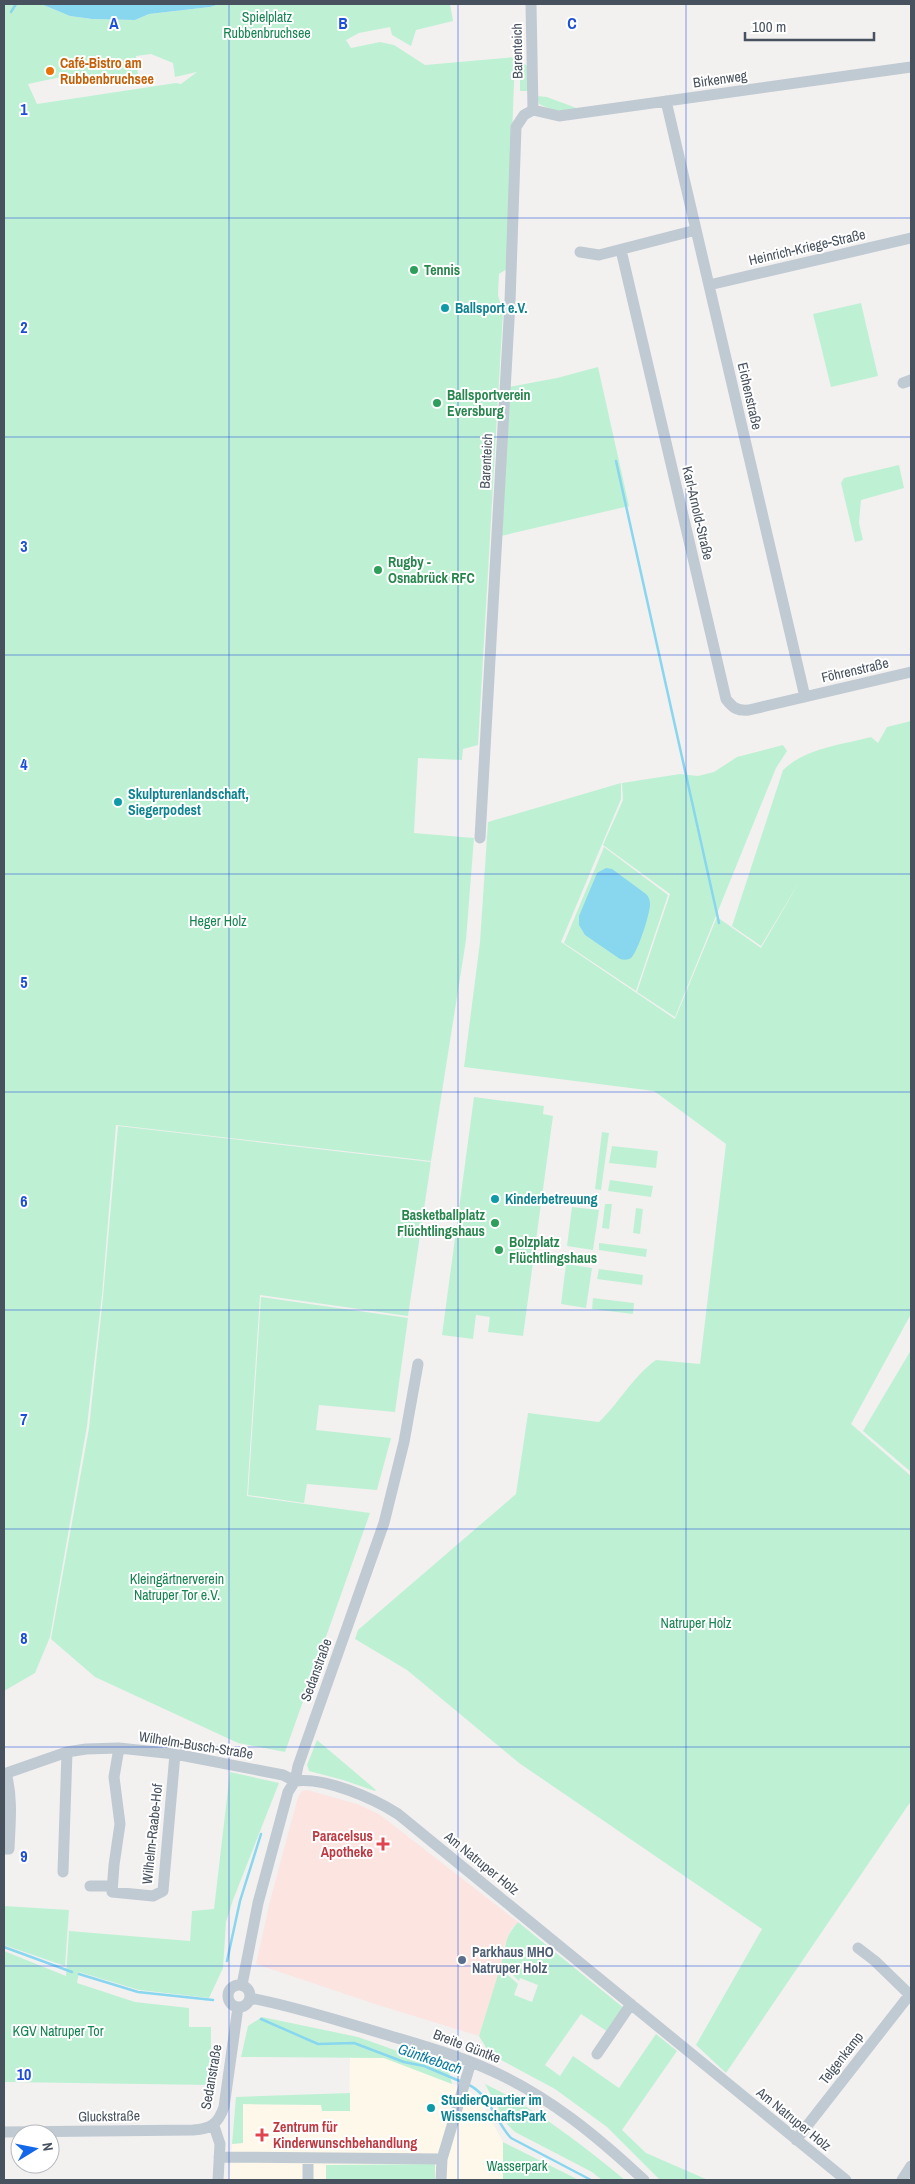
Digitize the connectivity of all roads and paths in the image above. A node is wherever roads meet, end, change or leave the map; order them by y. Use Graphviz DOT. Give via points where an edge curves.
graph roads {
  1 [pos="531,4"];
  2 [pos="911,67"];
  3 [pos="666,101"];
  4 [pos="533,110"];
  5 [pos="696,230"];
  6 [pos="911,238"];
  7 [pos="621,250"];
  8 [pos="580,252"];
  9 [pos="709,285"];
  10 [pos="911,672"];
  11 [pos="805,697"];
  12 [pos="480,838"];
  13 [pos="418,1364"];
  14 [pos="119,1748"];
  15 [pos="67,1752"];
  16 [pos="175,1754"];
  17 [pos="5,1773"];
  18 [pos="295,1781"];
  19 [pos="4,1849"];
  20 [pos="63,1872"];
  21 [pos="90,1886"];
  22 [pos="112,1886"];
  23 [pos="858,1948"];
  24 [pos="242,1985"];
  25 [pos="911,1994"];
  26 [pos="250,1998"];
  27 [pos="632,2004"];
  28 [pos="238,2007"];
  29 [pos="597,2054"];
  30 [pos="470,2062"];
  31 [pos="214,2126"];
  32 [pos="4,2132"];
  33 [pos="796,2140"];
  34 [pos="219,2157"];
  35 [pos="308,2158"];
  36 [pos="442,2159"];
  37 [pos="911,2166"];
  38 [pos="218,2180"];
  39 [pos="308,2180"];
  40 [pos="441,2180"];
  41 [pos="644,2180"];
  42 [pos="846,2180"];
  43 [pos="902,2180"];
  1 -- 4 [label="street, Barenteich"];
  2 -- 3 [label="street, Birkenweg"];
  3 -- 4 [label="street, Birkenweg" via="559,116"];
  3 -- 5 [label="street, Eichenstraße"];
  4 -- 12 [label="street, Barenteich" via="524,115 516,127"];
  5 -- 7 [label="street"];
  5 -- 9 [label="street, Eichenstraße"];
  6 -- 9 [label="street, Heinrich-Kriege-Straße"];
  7 -- 8 [label="street" via="599,255"];
  7 -- 11 [label="street, Karl-Arnold-Straße" via="726,699 732,707 749,710"];
  9 -- 11 [label="street, Eichenstraße"];
  10 -- 11 [label="street, Föhrenstraße"];
  13 -- 18 [label="street, Sedanstraße" via="404,1442 384,1523"];
  14 -- 15 [label="street, Wilhelm-Busch-Straße"];
  14 -- 16 [label="street, Wilhelm-Busch-Straße"];
  14 -- 22 [label="street" via="114,1777 120,1824"];
  15 -- 17 [label="street, Wilhelm-Busch-Straße"];
  15 -- 20 [label="street"];
  16 -- 18 [label="street, Wilhelm-Busch-Straße" via="283,1775"];
  16 -- 22 [label="street, Wilhelm-Raabe-Hof" via="163,1891 153,1896 112,1892"];
  17 -- 19 [label="street" via="10,1787 10,1823 9,1849"];
  18 -- 24 [label="street, Sedanstraße" via="288,1792 270,1856"];
  18 -- 27 [label="street, Am Natruper Holz" via="361,1794 398,1814"];
  21 -- 22 [label="street, Wilhelm-Raabe-Hof"];
  23 -- 25 [label="street, Telgenkamp"];
  24 -- 26 [label="street"];
  24 -- 28 [label="street" via="232,1986 227,1994 230,2003"];
  25 -- 33 [label="street, Telgenkamp"];
  26 -- 28 [label="street" via="247,2004"];
  26 -- 30 [label="street, Breite Güntke" via="304,2011"];
  27 -- 29 [label="street"];
  27 -- 33 [label="street, Am Natruper Holz"];
  28 -- 31 [label="street, Sedanstraße" via="224,2107"];
  30 -- 36 [label="street"];
  30 -- 41 [label="street, Breite Güntke" via="517,2083 554,2106 600,2140"];
  31 -- 32 [label="street, Gluckstraße" via="193,2130"];
  31 -- 34 [label="street, Sedanstraße" via="220,2144"];
  33 -- 42 [label="street, Am Natruper Holz"];
  34 -- 35 [label="street"];
  34 -- 38 [label="street, Sedanstraße"];
  35 -- 36 [label="street"];
  35 -- 39 [label="street"];
  36 -- 40 [label="street"];
  37 -- 43 [label="street"];
}
